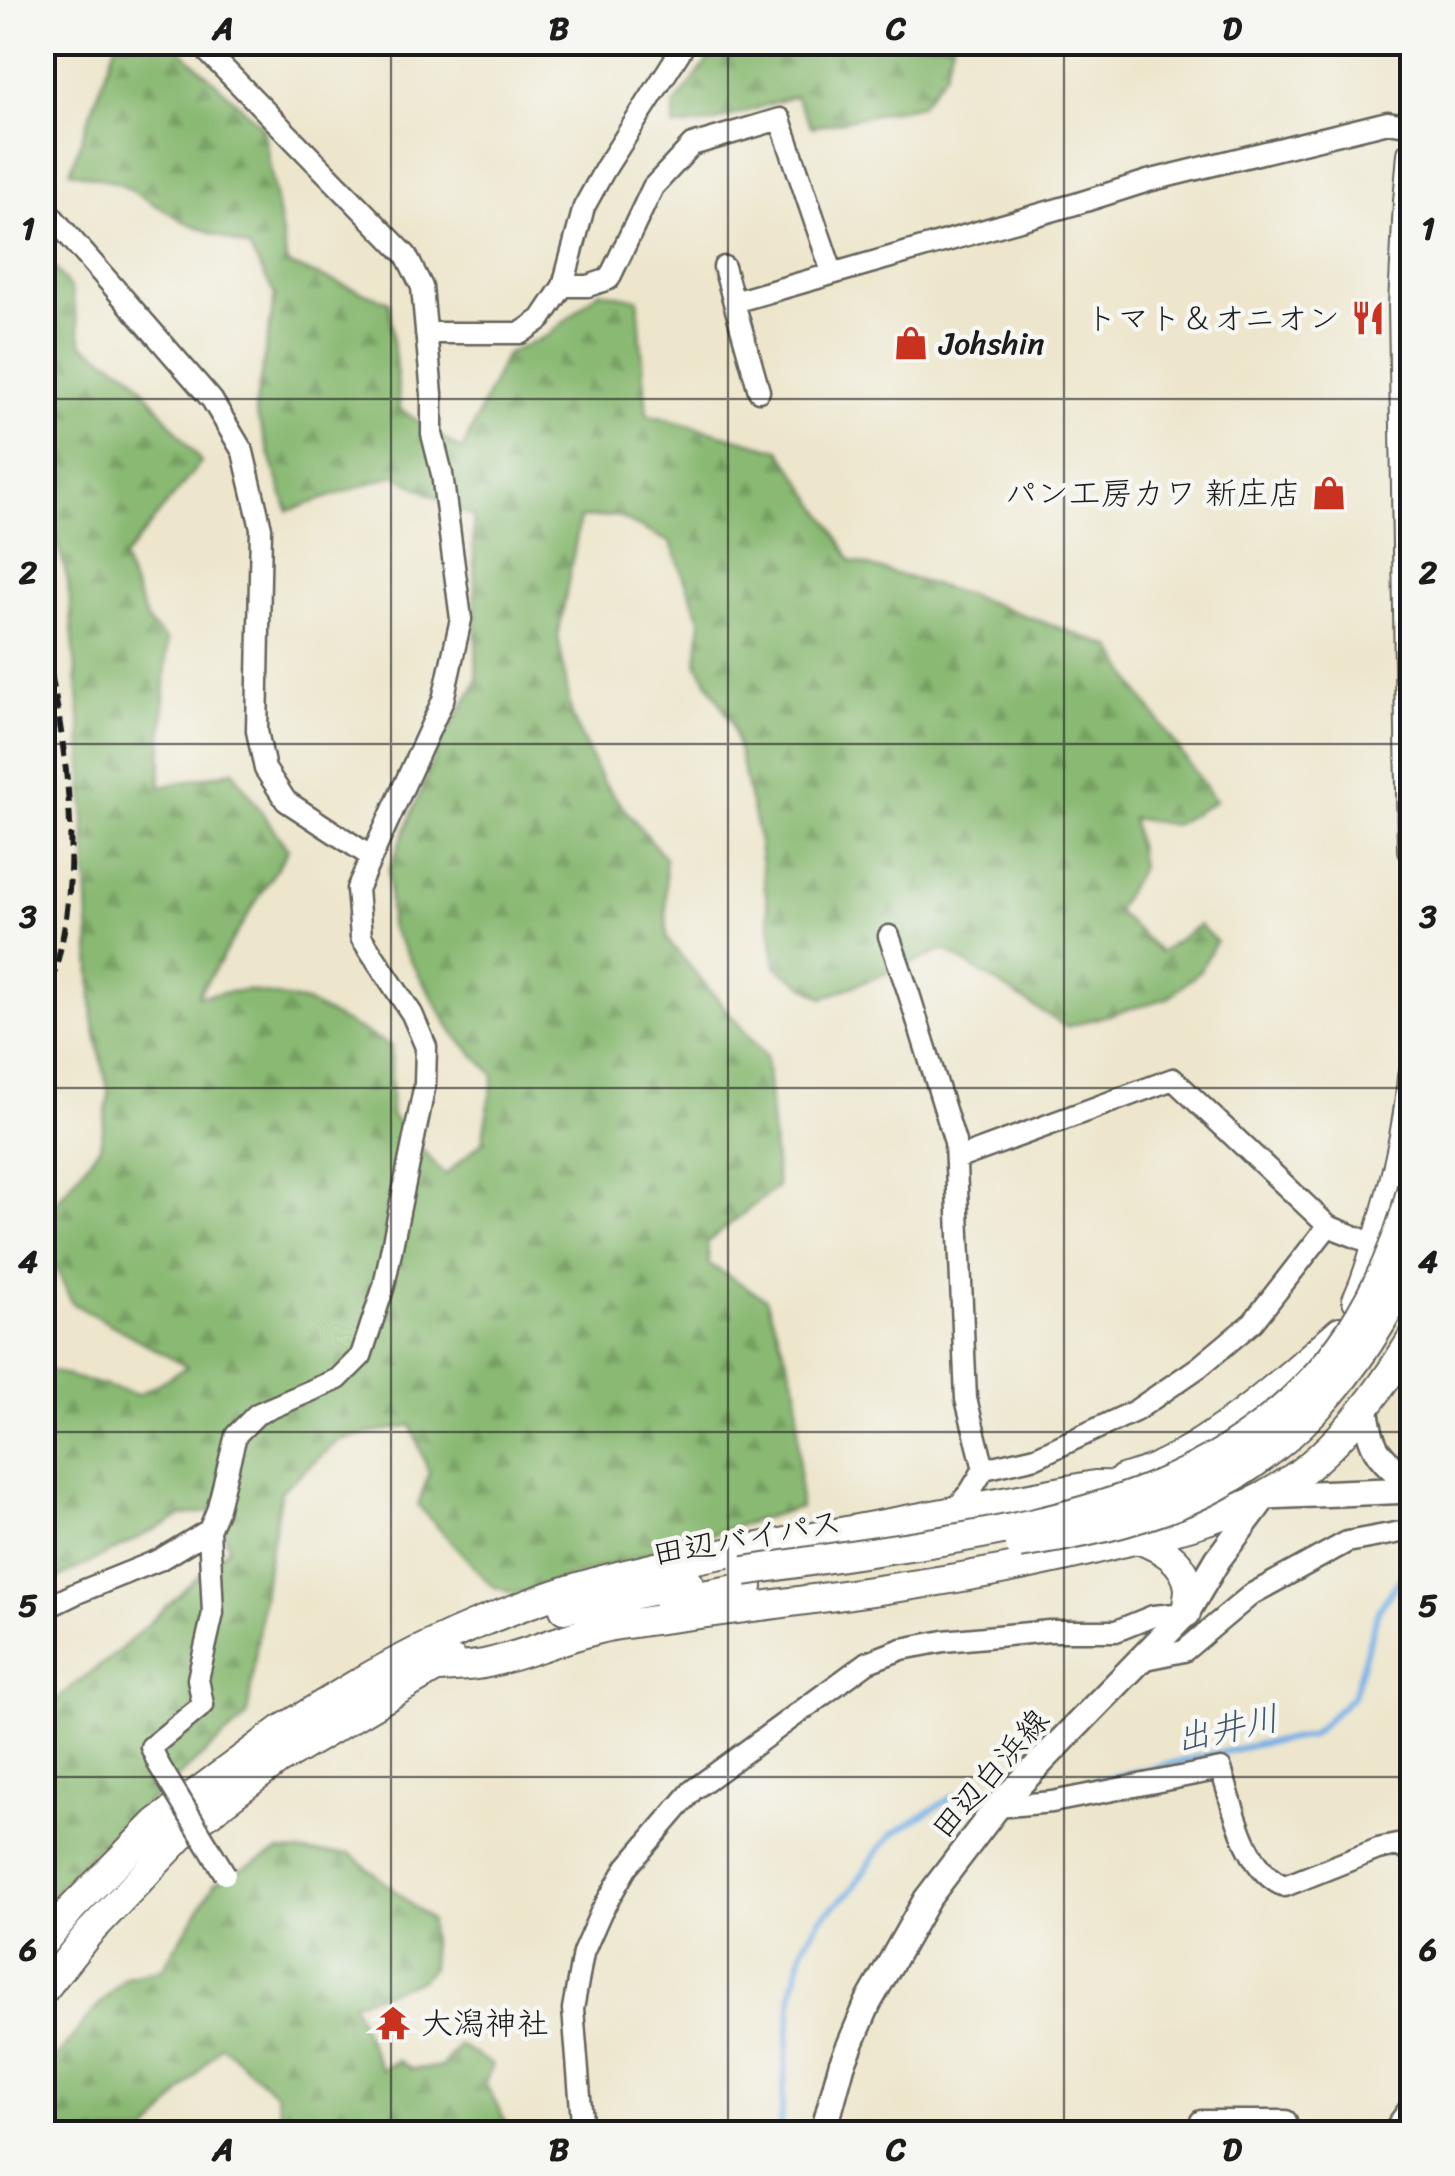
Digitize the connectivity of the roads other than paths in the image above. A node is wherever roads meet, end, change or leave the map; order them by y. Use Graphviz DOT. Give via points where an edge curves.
graph roads {
  1 [pos="198,42"];
  2 [pos="686,42"];
  3 [pos="1412,126"];
  4 [pos="1412,154"];
  5 [pos="42,206"];
  6 [pos="724,267"];
  7 [pos="832,272"];
  8 [pos="563,286"];
  9 [pos="734,302"];
  10 [pos="426,333"];
  11 [pos="759,391"];
  12 [pos="1412,850"];
  13 [pos="370,856"];
  14 [pos="888,936"];
  15 [pos="1412,1077"];
  16 [pos="956,1159"];
  17 [pos="1412,1187"];
  18 [pos="1328,1226"];
  19 [pos="1376,1245"];
  20 [pos="1412,1260"];
  21 [pos="1340,1330"];
  22 [pos="1412,1338"];
  23 [pos="1365,1406"];
  24 [pos="984,1469"];
  25 [pos="1107,1484"];
  26 [pos="1412,1488"];
  27 [pos="1266,1496"];
  28 [pos="954,1511"];
  29 [pos="209,1530"];
  30 [pos="1412,1530"];
  31 [pos="1138,1539"];
  32 [pos="746,1579"];
  33 [pos="42,1610"];
  34 [pos="1186,1612"];
  35 [pos="1140,1660"];
  36 [pos="436,1668"];
  37 [pos="355,1684"];
  38 [pos="997,1807"];
  39 [pos="1412,1854"];
  40 [pos="225,1874"];
  41 [pos="42,1944"];
  42 [pos="42,1992"];
  43 [pos="1412,2105"];
  44 [pos="1201,2121"];
  45 [pos="583,2134"];
  46 [pos="823,2134"];
  47 [pos="1282,2134"];
  48 [pos="1391,2134"];
  1 -- 10 [label="street" via="406,255 422,287"];
  2 -- 8 [label="street" via="584,206"];
  3 -- 7 [label="street" via="1388,122 1148,181"];
  4 -- 12 [label="highway" via="1404,306"];
  5 -- 13 [label="street" via="212,400 243,452 262,528 257,732 264,769 286,801"];
  6 -- 9 [label="street"];
  7 -- 8 [label="street" via="780,119 692,145 652,187 609,280"];
  7 -- 9 [label="street"];
  8 -- 10 [label="street" via="541,320 521,333"];
  9 -- 11 [label="street"];
  10 -- 13 [label="street" via="432,434 461,618 443,700"];
  13 -- 29 [label="street" via="357,889 361,937 426,1047 425,1084 384,1286 361,1356 338,1378 256,1414 236,1435"];
  14 -- 16 [label="street"];
  15 -- 19 [label="highway" via="1410,1114"];
  16 -- 18 [label="street" via="1173,1079"];
  16 -- 24 [label="street" via="966,1400"];
  17 -- 32 [label="highway, 田辺バイパス, bridge" via="1383,1274 1339,1348 1268,1421 1224,1453 1129,1497 1003,1532"];
  18 -- 19 [label="street"];
  18 -- 24 [label="street" via="1253,1322 1199,1367 1135,1411 1036,1457"];
  19 -- 20 [label="street"];
  19 -- 21 [label="highway" via="1366,1283"];
  20 -- 32 [label="highway, 田辺バイパス, bridge" via="1376,1334 1325,1402 1262,1457 1179,1504 1074,1536"];
  21 -- 25 [label="highway" via="1214,1433 1159,1466"];
  21 -- 27 [label="highway"];
  22 -- 23 [label="highway"];
  23 -- 26 [label="main road" via="1376,1452"];
  23 -- 27 [label="highway" via="1320,1458"];
  24 -- 28 [label="street"];
  25 -- 27 [label="highway"];
  25 -- 28 [label="highway"];
  26 -- 27 [label="main road"];
  27 -- 31 [label="highway"];
  27 -- 34 [label="main road, 田辺白浜線"];
  28 -- 37 [label="highway" via="690,1560 560,1593 410,1653"];
  29 -- 33 [label="street" via="159,1560"];
  29 -- 40 [label="street, bridge" via="213,1613 198,1680 203,1705 151,1747"];
  30 -- 35 [label="street" via="1347,1542 1252,1594 1184,1651"];
  31 -- 34 [label="highway" via="1173,1556 1182,1569 1189,1587"];
  31 -- 36 [label="highway" via="922,1582 614,1626 486,1664"];
  32 -- 36 [label="highway, 田辺バイパス" via="523,1636"];
  32 -- 37 [label="highway, 田辺バイパス" via="557,1611"];
  34 -- 35 [label="main road, 田辺白浜線"];
  34 -- 45 [label="street" via="1116,1630 944,1641 868,1662 694,1790 627,1867 583,1953 574,2009"];
  35 -- 38 [label="main road, 田辺白浜線"];
  36 -- 42 [label="highway, 田辺バイパス" via="278,1761 190,1828"];
  37 -- 41 [label="highway, 田辺バイパス" via="156,1823"];
  38 -- 39 [label="street" via="1222,1769 1248,1848 1272,1882 1285,1886 1378,1848 1398,1844"];
  38 -- 46 [label="main road, 田辺白浜線" via="927,1899 868,2004"];
  43 -- 48 [label="street"];
  44 -- 47 [label="street" via="1286,2122"];
}
